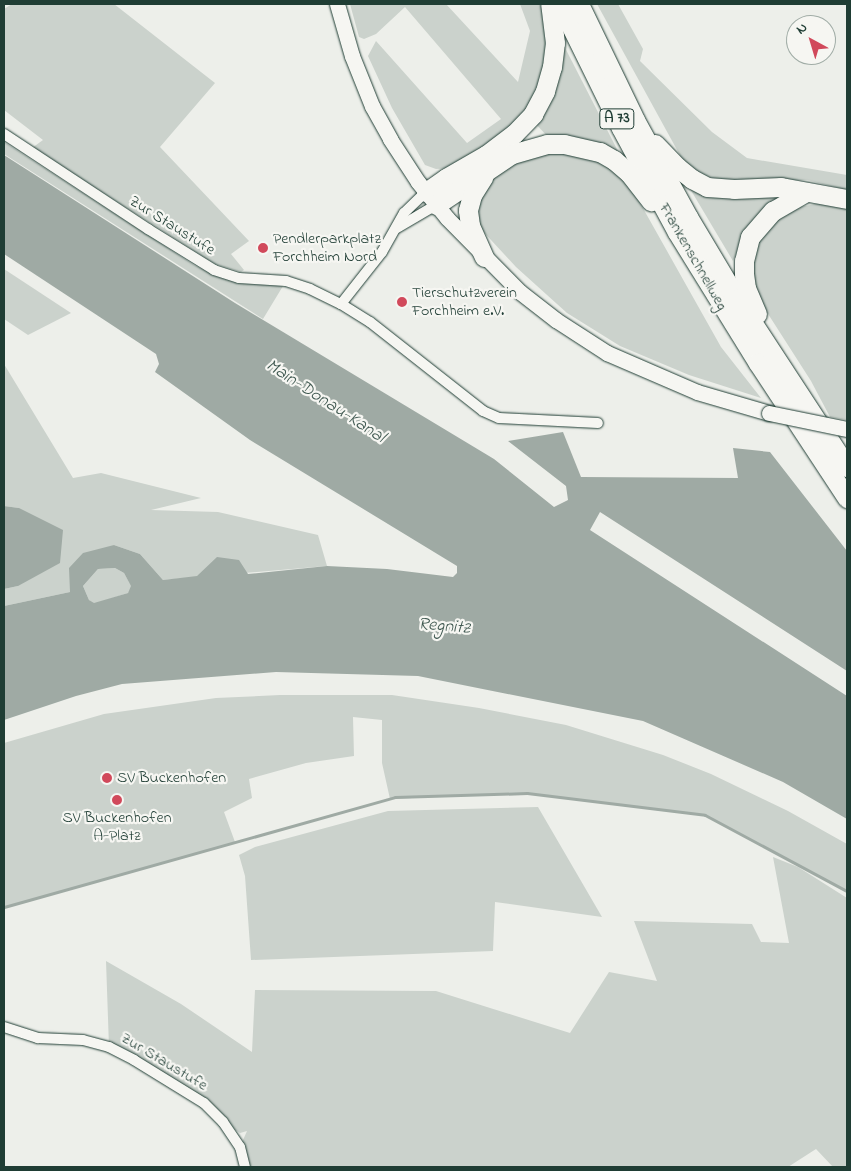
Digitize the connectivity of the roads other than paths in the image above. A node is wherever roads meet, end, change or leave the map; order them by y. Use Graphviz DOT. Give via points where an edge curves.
graph roads {
  1 [pos="336,4"];
  2 [pos="550,4"];
  3 [pos="560,4"];
  4 [pos="579,4"];
  5 [pos="635,120"];
  6 [pos="4,134"];
  7 [pos="489,169"];
  8 [pos="806,192"];
  9 [pos="431,199"];
  10 [pos="847,199"];
  11 [pos="397,228"];
  12 [pos="677,232"];
  13 [pos="484,257"];
  14 [pos="341,304"];
  15 [pos="760,335"];
  16 [pos="598,423"];
  17 [pos="847,429"];
  18 [pos="847,467"];
  19 [pos="847,498"];
  20 [pos="4,1027"];
  21 [pos="245,1167"];
  1 -- 9 [label="main road" via="372,106"];
  2 -- 9 [label="highway" via="555,43 552,67 545,91 533,114 514,134 486,155 446,178"];
  3 -- 12 [label="highway, Frankenschnellweg / A 73"];
  4 -- 5 [label="highway, Frankenschnellweg / A 73"];
  5 -- 8 [label="highway" via="677,167 707,187 780,187"];
  5 -- 15 [label="highway, Frankenschnellweg / A 73" via="688,217"];
  6 -- 14 [label="street, Zur Staustufe" via="214,270 239,278 286,281"];
  7 -- 9 [label="highway"];
  7 -- 12 [label="highway" via="512,154 547,144 564,144 600,152 629,173"];
  7 -- 13 [label="highway" via="472,195 468,210 470,225"];
  8 -- 10 [label="highway"];
  8 -- 15 [label="highway" via="773,211 750,237 744,267 746,288 758,315"];
  9 -- 11 [label="street"];
  9 -- 11 [label="street" via="404,213"];
  9 -- 13 [label="main road"];
  11 -- 14 [label="street"];
  12 -- 19 [label="highway, Frankenschnellweg / A 73" via="753,356"];
  13 -- 17 [label="main road, bridge" via="520,292 556,320 607,352 697,392 769,413"];
  14 -- 16 [label="street, Zur Staustufe" via="370,322 483,411 499,418"];
  15 -- 18 [label="highway, Frankenschnellweg / A 73"];
  20 -- 21 [label="street, Zur Staustufe" via="38,1038 91,1042 134,1060 204,1103 224,1122 240,1147"];
}
